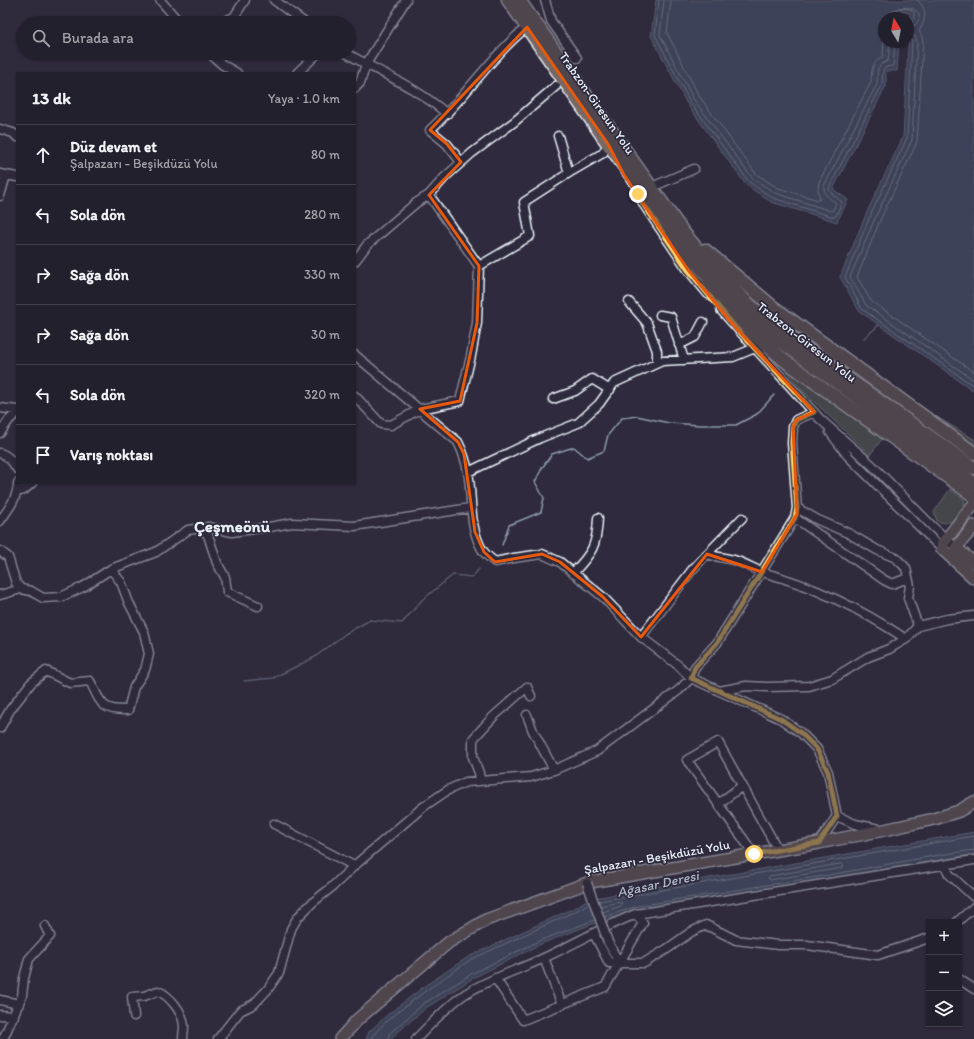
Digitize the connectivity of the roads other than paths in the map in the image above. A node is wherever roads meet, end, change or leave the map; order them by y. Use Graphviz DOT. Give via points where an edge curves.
graph roads {
  1 [pos="160,0"];
  2 [pos="245,0"];
  3 [pos="274,0"];
  4 [pos="406,0"];
  5 [pos="508,0"];
  6 [pos="519,0"];
  7 [pos="545,0"];
  8 [pos="174,16"];
  9 [pos="235,16"];
  10 [pos="296,16"];
  11 [pos="527,27"];
  12 [pos="356,58"];
  13 [pos="577,58"];
  14 [pos="217,60"];
  15 [pos="311,60"];
  16 [pos="366,64"];
  17 [pos="235,72"];
  18 [pos="298,72"];
  19 [pos="556,86"];
  20 [pos="356,87"];
  21 [pos="447,114"];
  22 [pos="0,130"];
  23 [pos="16,136"];
  24 [pos="558,136"];
  25 [pos="608,144"];
  26 [pos="461,162"];
  27 [pos="694,169"];
  28 [pos="569,173"];
  29 [pos="3,175"];
  30 [pos="16,177"];
  31 [pos="652,187"];
  32 [pos="638,194"];
  33 [pos="429,195"];
  34 [pos="0,196"];
  35 [pos="683,232"];
  36 [pos="356,260"];
  37 [pos="479,266"];
  38 [pos="629,302"];
  39 [pos="660,315"];
  40 [pos="703,322"];
  41 [pos="679,345"];
  42 [pos="755,348"];
  43 [pos="356,356"];
  44 [pos="684,360"];
  45 [pos="657,363"];
  46 [pos="610,390"];
  47 [pos="356,397"];
  48 [pos="553,399"];
  49 [pos="0,408"];
  50 [pos="420,409"];
  51 [pos="16,410"];
  52 [pos="814,412"];
  53 [pos="16,414"];
  54 [pos="820,418"];
  55 [pos="0,433"];
  56 [pos="0,453"];
  57 [pos="974,453"];
  58 [pos="959,465"];
  59 [pos="16,467"];
  60 [pos="974,468"];
  61 [pos="468,472"];
  62 [pos="974,483"];
  63 [pos="18,484"];
  64 [pos="31,484"];
  65 [pos="17,492"];
  66 [pos="974,496"];
  67 [pos="974,504"];
  68 [pos="470,508"];
  69 [pos="797,508"];
  70 [pos="598,518"];
  71 [pos="742,518"];
  72 [pos="795,518"];
  73 [pos="0,521"];
  74 [pos="974,526"];
  75 [pos="201,528"];
  76 [pos="946,539"];
  77 [pos="956,548"];
  78 [pos="942,550"];
  79 [pos="0,551"];
  80 [pos="707,554"];
  81 [pos="974,564"];
  82 [pos="111,569"];
  83 [pos="762,572"];
  84 [pos="573,573"];
  85 [pos="908,578"];
  86 [pos="974,578"];
  87 [pos="21,589"];
  88 [pos="0,596"];
  89 [pos="258,606"];
  90 [pos="974,616"];
  91 [pos="918,626"];
  92 [pos="641,638"];
  93 [pos="906,639"];
  94 [pos="691,678"];
  95 [pos="719,691"];
  96 [pos="531,696"];
  97 [pos="527,715"];
  98 [pos="0,728"];
  99 [pos="554,770"];
  100 [pos="480,780"];
  101 [pos="742,786"];
  102 [pos="974,802"];
  103 [pos="718,804"];
  104 [pos="837,816"];
  105 [pos="274,824"];
  106 [pos="884,830"];
  107 [pos="819,843"];
  108 [pos="778,850"];
  109 [pos="754,854"];
  110 [pos="974,860"];
  111 [pos="945,865"];
  112 [pos="354,866"];
  113 [pos="587,883"];
  114 [pos="974,896"];
  115 [pos="974,907"];
  116 [pos="636,914"];
  117 [pos="960,919"];
  118 [pos="45,926"];
  119 [pos="594,934"];
  120 [pos="926,939"];
  121 [pos="544,958"];
  122 [pos="619,963"];
  123 [pos="495,978"];
  124 [pos="962,981"];
  125 [pos="974,990"];
  126 [pos="0,1000"];
  127 [pos="19,1004"];
  128 [pos="562,1005"];
  129 [pos="0,1015"];
  130 [pos="14,1016"];
  131 [pos="134,1016"];
  132 [pos="3,1039"];
  133 [pos="183,1039"];
  134 [pos="218,1039"];
  135 [pos="340,1039"];
  136 [pos="416,1039"];
  1 -- 8 [label="street"];
  2 -- 9 [label="street"];
  3 -- 10 [label="street"];
  4 -- 16 [label="street"];
  5 -- 11 [label="highway, Trabzon-Giresun Yolu"];
  6 -- 31 [label="highway, Trabzon-Giresun Yolu"];
  7 -- 13 [label="street" via="551,21"];
  11 -- 21 [label="street"];
  11 -- 25 [label="highway, Trabzon-Giresun Yolu"];
  12 -- 16 [label="street"];
  14 -- 17 [label="street"];
  15 -- 18 [label="street"];
  16 -- 20 [label="street" via="360,83"];
  16 -- 21 [label="street" via="401,81"];
  19 -- 26 [label="street"];
  21 -- 26 [label="street" via="430,130 447,144"];
  22 -- 23 [label="street"];
  24 -- 28 [label="street"];
  25 -- 28 [label="street" via="603,153"];
  25 -- 32 [label="highway"];
  25 -- 58 [label="highway, Trabzon-Giresun Yolu" via="712,282 769,333"];
  26 -- 33 [label="street"];
  27 -- 31 [label="street"];
  28 -- 37 [label="street" via="524,202 530,236"];
  29 -- 30 [label="street"];
  29 -- 34 [label="street"];
  31 -- 35 [label="highway, Trabzon-Giresun Yolu"];
  32 -- 42 [label="street" via="688,270"];
  32 -- 66 [label="highway" via="693,270 732,314 766,345"];
  33 -- 36 [label="street" via="367,245"];
  33 -- 37 [label="street"];
  35 -- 57 [label="highway" via="772,306"];
  35 -- 58 [label="highway, Trabzon-Giresun Yolu" via="720,276 750,306"];
  37 -- 50 [label="street" via="477,323 460,401"];
  38 -- 45 [label="street" via="647,323 657,351"];
  39 -- 41 [label="street" via="671,317"];
  40 -- 41 [label="street" via="695,337"];
  41 -- 44 [label="street"];
  42 -- 44 [label="street" via="733,357"];
  42 -- 52 [label="street"];
  43 -- 50 [label="street"];
  44 -- 45 [label="street"];
  45 -- 46 [label="street" via="614,383"];
  46 -- 48 [label="street" via="592,379 575,391"];
  46 -- 61 [label="street" via="578,423"];
  47 -- 50 [label="street" via="381,424 391,425"];
  49 -- 51 [label="street"];
  50 -- 61 [label="street" via="458,442"];
  52 -- 54 [label="street"];
  52 -- 69 [label="street" via="796,420 793,427"];
  53 -- 55 [label="street"];
  54 -- 76 [label="street" via="872,465"];
  54 -- 78 [label="street" via="848,456"];
  56 -- 59 [label="street" via="14,462"];
  58 -- 60 [label="highway"];
  58 -- 62 [label="highway"];
  61 -- 68 [label="street"];
  63 -- 65 [label="street"];
  64 -- 65 [label="street"];
  65 -- 73 [label="street"];
  67 -- 76 [label="main road"];
  68 -- 75 [label="street" via="354,526 292,523 232,532"];
  68 -- 84 [label="street" via="475,532 484,552 495,562 542,554 560,562"];
  69 -- 72 [label="street"];
  69 -- 85 [label="street" via="896,558 906,568"];
  70 -- 84 [label="street" via="594,546"];
  71 -- 80 [label="street"];
  72 -- 83 [label="street"];
  72 -- 85 [label="street" via="884,580 892,584"];
  74 -- 77 [label="main road"];
  75 -- 82 [label="street" via="188,530 156,552"];
  75 -- 89 [label="street" via="208,535 217,563 225,577 227,592"];
  76 -- 77 [label="street"];
  76 -- 78 [label="main road"];
  77 -- 81 [label="main road"];
  78 -- 86 [label="main road"];
  79 -- 87 [label="street" via="8,557 16,583"];
  80 -- 83 [label="street" via="738,561"];
  80 -- 92 [label="street"];
  82 -- 87 [label="street" via="83,587 61,597 43,598"];
  82 -- 98 [label="street" via="121,582 128,603 144,632 149,654 145,670 134,687 128,710 113,710 101,703 90,681 70,683 46,671 31,682"];
  83 -- 93 [label="street" via="837,599"];
  83 -- 94 [label="street" via="717,643 695,667"];
  84 -- 92 [label="street" via="603,598"];
  85 -- 91 [label="street" via="908,598"];
  87 -- 88 [label="street"];
  90 -- 91 [label="street"];
  91 -- 93 [label="street"];
  92 -- 94 [label="street"];
  93 -- 95 [label="street" via="868,657 832,679 809,686 746,686"];
  94 -- 95 [label="street"];
  94 -- 99 [label="street" via="597,751"];
  95 -- 104 [label="street" via="781,719 801,733 817,749 828,772"];
  96 -- 100 [label="street" via="527,687 472,739 473,757"];
  97 -- 99 [label="street"];
  99 -- 100 [label="street" via="531,777"];
  100 -- 112 [label="street" via="466,782 448,790 423,807"];
  101 -- 103 [label="street"];
  101 -- 103 [label="street" via="718,742 687,760"];
  101 -- 108 [label="street"];
  102 -- 106 [label="main road, Şalpazarı - Beşikdüzü Yolu" via="959,811 934,819"];
  103 -- 109 [label="street"];
  104 -- 106 [label="street" via="855,824"];
  104 -- 107 [label="street"];
  105 -- 112 [label="street"];
  106 -- 107 [label="main road, Şalpazarı - Beşikdüzü Yolu"];
  107 -- 108 [label="main road, Şalpazarı - Beşikdüzü Yolu"];
  108 -- 109 [label="main road, Şalpazarı - Beşikdüzü Yolu"];
  109 -- 113 [label="main road, Şalpazarı - Beşikdüzü Yolu"];
  110 -- 111 [label="street"];
  111 -- 114 [label="street" via="949,874"];
  111 -- 116 [label="street"];
  112 -- 134 [label="street" via="298,917 291,929 279,973 268,989 254,1004 240,1012"];
  113 -- 122 [label="street, bridge" via="608,942"];
  113 -- 135 [label="main road, Şalpazarı - Beşikdüzü Yolu" via="486,920 449,942 358,1019"];
  115 -- 117 [label="street"];
  116 -- 119 [label="street"];
  116 -- 122 [label="street" via="643,923"];
  118 -- 127 [label="street" via="50,936 29,959"];
  119 -- 121 [label="street"];
  119 -- 122 [label="street" via="609,963"];
  120 -- 122 [label="street" via="878,955 807,945 778,945 736,940 706,925 644,962"];
  121 -- 123 [label="street"];
  121 -- 128 [label="street"];
  122 -- 128 [label="street" via="605,987"];
  123 -- 128 [label="street" via="523,1020"];
  123 -- 136 [label="street" via="465,995"];
  124 -- 125 [label="street"];
  126 -- 127 [label="street"];
  127 -- 130 [label="street"];
  129 -- 130 [label="street"];
  130 -- 132 [label="street"];
  131 -- 133 [label="street" via="132,997 158,991 166,994 182,1016"];
}
